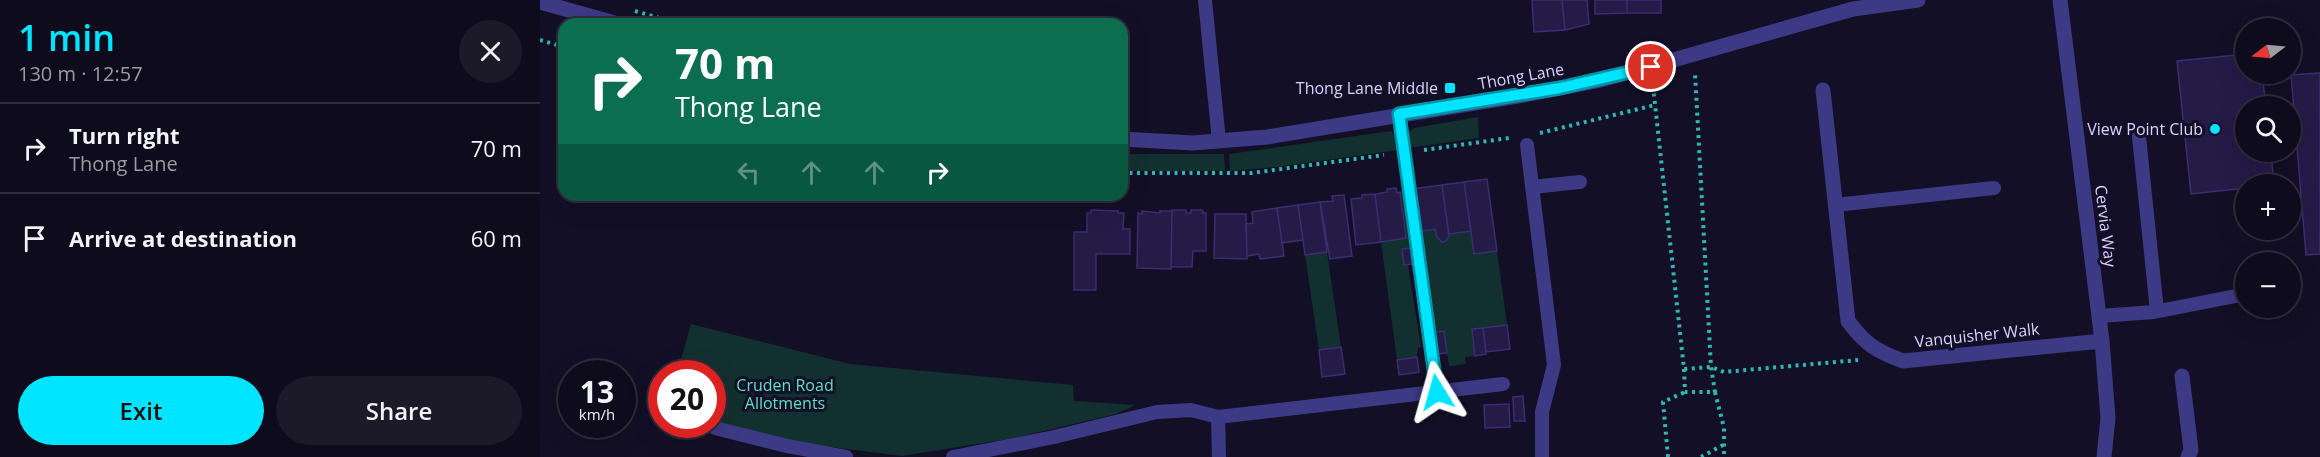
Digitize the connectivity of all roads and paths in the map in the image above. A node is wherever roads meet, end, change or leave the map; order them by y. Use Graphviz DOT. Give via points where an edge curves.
graph roads {
  1 [pos="1205,0"];
  2 [pos="1918,0"];
  3 [pos="2060,0"];
  4 [pos="540,3"];
  5 [pos="596,18"];
  6 [pos="540,39"];
  7 [pos="558,44"];
  8 [pos="1694,54"];
  9 [pos="1651,67"];
  10 [pos="1823,90"];
  11 [pos="1399,114"];
  12 [pos="2139,137"];
  13 [pos="1128,139"];
  14 [pos="1219,141"];
  15 [pos="1527,145"];
  16 [pos="1580,182"];
  17 [pos="1532,187"];
  18 [pos="1994,188"];
  19 [pos="1834,205"];
  20 [pos="2235,296"];
  21 [pos="2157,311"];
  22 [pos="2099,316"];
  23 [pos="2102,340"];
  24 [pos="1893,357"];
  25 [pos="1711,367"];
  26 [pos="1683,369"];
  27 [pos="2182,376"];
  28 [pos="1503,384"];
  29 [pos="1437,392"];
  30 [pos="1685,392"];
  31 [pos="1715,392"];
  32 [pos="1218,417"];
  33 [pos="726,431"];
  34 [pos="1723,445"];
  35 [pos="846,457"];
  36 [pos="954,457"];
  37 [pos="1219,457"];
  38 [pos="1542,457"];
  39 [pos="1668,457"];
  40 [pos="1701,457"];
  41 [pos="1725,457"];
  42 [pos="2104,457"];
  43 [pos="2188,457"];
  1 -- 14 [label="lane"];
  2 -- 8 [label="street, Thong Lane" via="1853,9"];
  3 -- 22 [label="street, Cervia Way"];
  4 -- 5 [label="street"];
  6 -- 7 [label="path"];
  8 -- 9 [label="street, Thong Lane"];
  8 -- 25 [label="path"];
  9 -- 11 [label="street, Thong Lane" via="1524,95"];
  9 -- 26 [label="path"];
  10 -- 19 [label="street"];
  11 -- 14 [label="street, Thong Lane" via="1267,137"];
  11 -- 29 [label="lane"];
  12 -- 21 [label="lane"];
  13 -- 14 [label="street, Thong Lane"];
  15 -- 17 [label="lane"];
  16 -- 17 [label="lane"];
  17 -- 38 [label="lane" via="1554,366 1542,412"];
  18 -- 19 [label="lane"];
  19 -- 24 [label="street, Vanquisher Walk" via="1848,321 1862,340"];
  20 -- 21 [label="lane"];
  21 -- 22 [label="lane"];
  22 -- 23 [label="street, Cervia Way"];
  23 -- 24 [label="street, Vanquisher Walk" via="1904,361"];
  23 -- 42 [label="street, Cervia Way" via="2108,418"];
  24 -- 25 [label="path" via="1724,372"];
  25 -- 26 [label="path"];
  25 -- 31 [label="path"];
  26 -- 30 [label="path"];
  27 -- 43 [label="street" via="2191,450"];
  28 -- 29 [label="lane"];
  29 -- 32 [label="lane"];
  30 -- 31 [label="path"];
  30 -- 39 [label="path" via="1663,402"];
  31 -- 34 [label="path" via="1724,428"];
  32 -- 36 [label="lane" via="1191,410 1157,412"];
  32 -- 37 [label="lane"];
  33 -- 35 [label="lane"];
  34 -- 40 [label="path"];
  34 -- 41 [label="path"];
}
